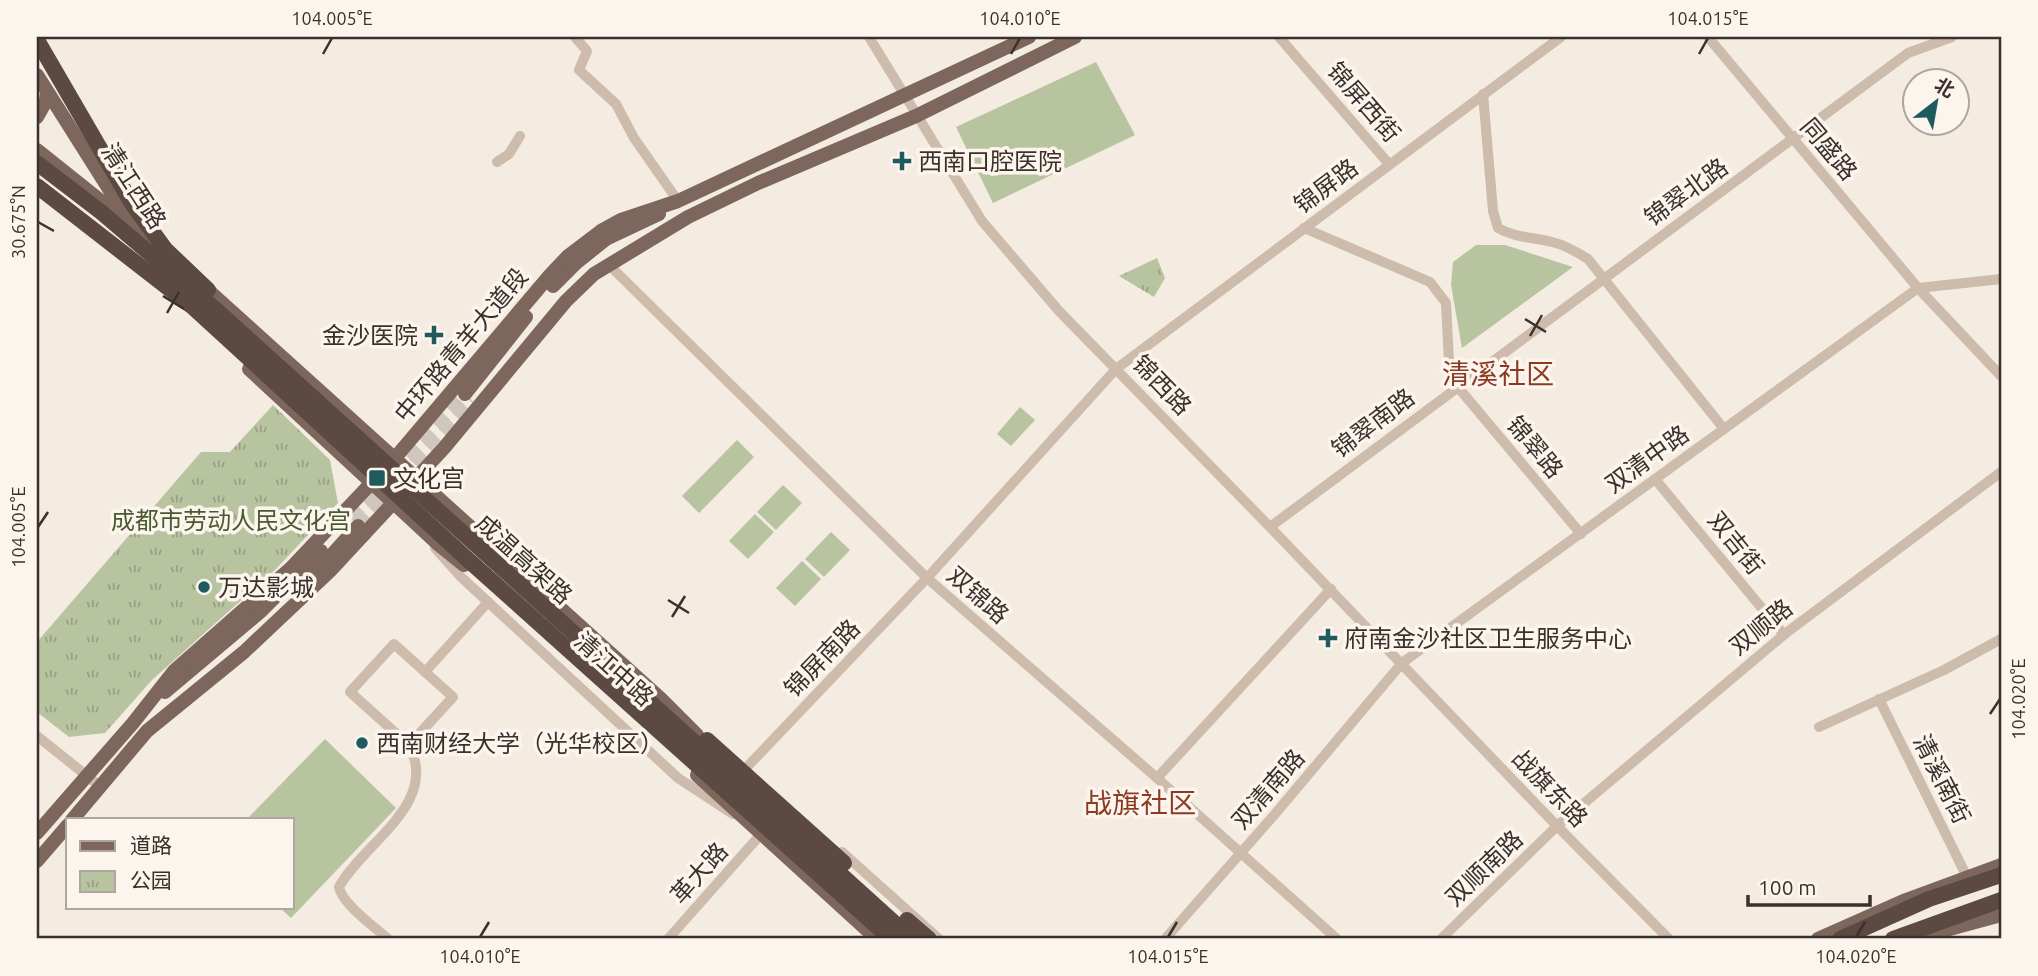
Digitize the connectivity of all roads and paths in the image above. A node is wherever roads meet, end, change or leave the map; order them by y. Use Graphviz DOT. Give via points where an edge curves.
graph roads {
  1 [pos="575,37"];
  2 [pos="869,37"];
  3 [pos="1028,37"];
  4 [pos="1075,37"];
  5 [pos="1279,37"];
  6 [pos="1561,37"];
  7 [pos="1708,37"];
  8 [pos="1952,37"];
  9 [pos="37,40"];
  10 [pos="37,55"];
  11 [pos="37,75"];
  12 [pos="47,92"];
  13 [pos="1483,94"];
  14 [pos="904,95"];
  15 [pos="916,116"];
  16 [pos="37,117"];
  17 [pos="520,135"];
  18 [pos="1793,139"];
  19 [pos="37,150"];
  20 [pos="497,162"];
  21 [pos="37,163"];
  22 [pos="1390,164"];
  23 [pos="37,186"];
  24 [pos="37,195"];
  25 [pos="678,201"];
  26 [pos="688,217"];
  27 [pos="133,226"];
  28 [pos="1304,228"];
  29 [pos="177,263"];
  30 [pos="608,264"];
  31 [pos="1604,278"];
  32 [pos="2001,279"];
  33 [pos="1918,288"];
  34 [pos="196,320"];
  35 [pos="275,364"];
  36 [pos="1116,369"];
  37 [pos="2001,376"];
  38 [pos="1457,386"];
  39 [pos="1724,429"];
  40 [pos="395,458"];
  41 [pos="2001,472"];
  42 [pos="416,477"];
  43 [pos="1656,479"];
  44 [pos="372,483"];
  45 [pos="393,502"];
  46 [pos="405,514"];
  47 [pos="1270,527"];
  48 [pos="1581,534"];
  49 [pos="438,544"];
  50 [pos="927,578"];
  51 [pos="1331,589"];
  52 [pos="488,602"];
  53 [pos="1784,635"];
  54 [pos="1997,641"];
  55 [pos="2001,654"];
  56 [pos="1402,663"];
  57 [pos="425,672"];
  58 [pos="661,699"];
  59 [pos="1879,699"];
  60 [pos="133,723"];
  61 [pos="1819,727"];
  62 [pos="147,731"];
  63 [pos="37,736"];
  64 [pos="409,745"];
  65 [pos="743,767"];
  66 [pos="87,775"];
  67 [pos="1157,778"];
  68 [pos="101,787"];
  69 [pos="74,818"];
  70 [pos="1557,826"];
  71 [pos="66,827"];
  72 [pos="762,831"];
  73 [pos="37,833"];
  74 [pos="1241,852"];
  75 [pos="37,862"];
  76 [pos="2001,865"];
  77 [pos="2001,875"];
  78 [pos="1967,877"];
  79 [pos="2001,900"];
  80 [pos="2001,915"];
  81 [pos="378,930"];
  82 [pos="370,939"];
  83 [pos="388,939"];
  84 [pos="668,939"];
  85 [pos="877,939"];
  86 [pos="891,939"];
  87 [pos="912,939"];
  88 [pos="921,939"];
  89 [pos="929,939"];
  90 [pos="939,939"];
  91 [pos="1165,939"];
  92 [pos="1337,939"];
  93 [pos="1441,939"];
  94 [pos="1669,939"];
  95 [pos="1818,939"];
  96 [pos="1840,939"];
  97 [pos="1892,939"];
  98 [pos="1926,939"];
  1 -- 25 [label="street" via="587,51 579,69 610,97"];
  2 -- 14 [label="street, 锦西路"];
  3 -- 14 [label="main road, 中环路青羊大道段"];
  4 -- 15 [label="main road"];
  5 -- 22 [label="street, 锦屏西街"];
  6 -- 13 [label="street, 锦屏路"];
  7 -- 18 [label="street, 同盛路"];
  8 -- 18 [label="street, 锦翠北路" via="1908,53"];
  9 -- 35 [label="highway" via="131,202 166,249 237,318"];
  10 -- 29 [label="main road, 清江西路" via="125,197"];
  11 -- 12 [label="main road, 清江西路"];
  12 -- 16 [label="main road"];
  12 -- 27 [label="main road, 清江西路"];
  13 -- 22 [label="street, 锦屏路"];
  13 -- 31 [label="street" via="1498,228 1571,249 1588,258"];
  14 -- 15 [label="street, 锦西路"];
  14 -- 25 [label="main road, 中环路青羊大道段"];
  15 -- 26 [label="main road"];
  15 -- 36 [label="street, 锦西路" via="982,221"];
  17 -- 20 [label="street" via="509,154"];
  18 -- 31 [label="street, 锦翠北路"];
  18 -- 33 [label="street, 同盛路"];
  19 -- 27 [label="main road"];
  21 -- 35 [label="highway, 成温高架路" via="101,212"];
  22 -- 28 [label="street, 锦屏路"];
  23 -- 72 [label="highway, 成温高架路" via="194,308"];
  24 -- 34 [label="main road"];
  25 -- 26 [label="main road" via="606,239 576,262 537,304 469,397 579,274 638,236"];
  25 -- 40 [label="main road, 中环路青羊大道段" via="621,220 568,256"];
  26 -- 30 [label="main road"];
  27 -- 29 [label="main road"];
  27 -- 34 [label="main road, 清江西路"];
  28 -- 36 [label="street, 锦屏路"];
  28 -- 38 [label="street" via="1430,282 1446,303 1449,362"];
  29 -- 40 [label="main road, 清江中路"];
  30 -- 42 [label="main road" via="566,301"];
  30 -- 50 [label="street, 双锦路"];
  31 -- 38 [label="street, 锦翠南路"];
  31 -- 39 [label="street"];
  32 -- 33 [label="street"];
  33 -- 37 [label="street, 同盛路"];
  33 -- 39 [label="street, 双清中路"];
  34 -- 44 [label="main road, 清江中路"];
  35 -- 87 [label="highway, 成温高架路"];
  36 -- 47 [label="street, 锦西路"];
  36 -- 50 [label="street, 锦屏路"];
  38 -- 47 [label="street, 锦翠南路"];
  38 -- 48 [label="street, 锦翠路"];
  39 -- 43 [label="street, 双清中路"];
  40 -- 42 [label="main road, 清江中路"];
  40 -- 44 [label="main road, 中环路青羊大道段"];
  41 -- 53 [label="street, 双顺路"];
  42 -- 45 [label="main road"];
  42 -- 58 [label="main road, 清江中路"];
  43 -- 48 [label="street, 双清中路"];
  43 -- 53 [label="street, 双吉街"];
  44 -- 45 [label="main road, 清江中路"];
  44 -- 60 [label="main road, 中环路青羊大道段" via="269,589 174,671"];
  45 -- 46 [label="main road, 清江中路"];
  45 -- 62 [label="main road" via="280,620"];
  46 -- 49 [label="main road, 清江中路"];
  46 -- 52 [label="street"];
  47 -- 51 [label="street, 锦西路"];
  48 -- 56 [label="street, 双清中路"];
  49 -- 72 [label="main road, 清江中路"];
  49 -- 72 [label="highway"];
  50 -- 65 [label="street, 锦屏南路"];
  50 -- 67 [label="street, 双锦路"];
  51 -- 56 [label="street, 锦西路"];
  51 -- 67 [label="street"];
  52 -- 57 [label="street"];
  52 -- 72 [label="street" via="678,778"];
  53 -- 70 [label="street, 双顺路"];
  54 -- 55 [label="street"];
  54 -- 59 [label="street"];
  56 -- 70 [label="street, 战旗东路"];
  56 -- 74 [label="street, 双清南路"];
  57 -- 64 [label="street" via="453,697"];
  57 -- 64 [label="street" via="394,644 350,692"];
  58 -- 65 [label="highway"];
  58 -- 88 [label="main road, 清江中路" via="739,777"];
  59 -- 61 [label="street"];
  59 -- 78 [label="street, 清溪南街"];
  60 -- 62 [label="main road" via="271,603 354,522 300,590"];
  60 -- 66 [label="main road, 中环路青羊大道段"];
  62 -- 68 [label="main road"];
  63 -- 66 [label="street"];
  64 -- 81 [label="street" via="416,773 408,804 339,887 340,894"];
  65 -- 89 [label="highway"];
  65 -- 90 [label="street"];
  66 -- 68 [label="street"];
  66 -- 73 [label="main road, 中环路青羊大道段"];
  67 -- 74 [label="street, 双锦路"];
  68 -- 69 [label="main road"];
  70 -- 93 [label="street, 双顺南路"];
  70 -- 94 [label="street, 战旗东路"];
  71 -- 75 [label="main road"];
  72 -- 84 [label="street, 革大路"];
  72 -- 85 [label="main road, 清江中路"];
  72 -- 86 [label="highway, 成温高架路"];
  74 -- 91 [label="street, 双清南路"];
  74 -- 92 [label="street, 双锦路"];
  76 -- 78 [label="main road"];
  77 -- 96 [label="highway" via="1929,899"];
  78 -- 95 [label="main road"];
  79 -- 97 [label="highway"];
  80 -- 98 [label="main road"];
  81 -- 82 [label="street"];
  81 -- 83 [label="street"];
}
